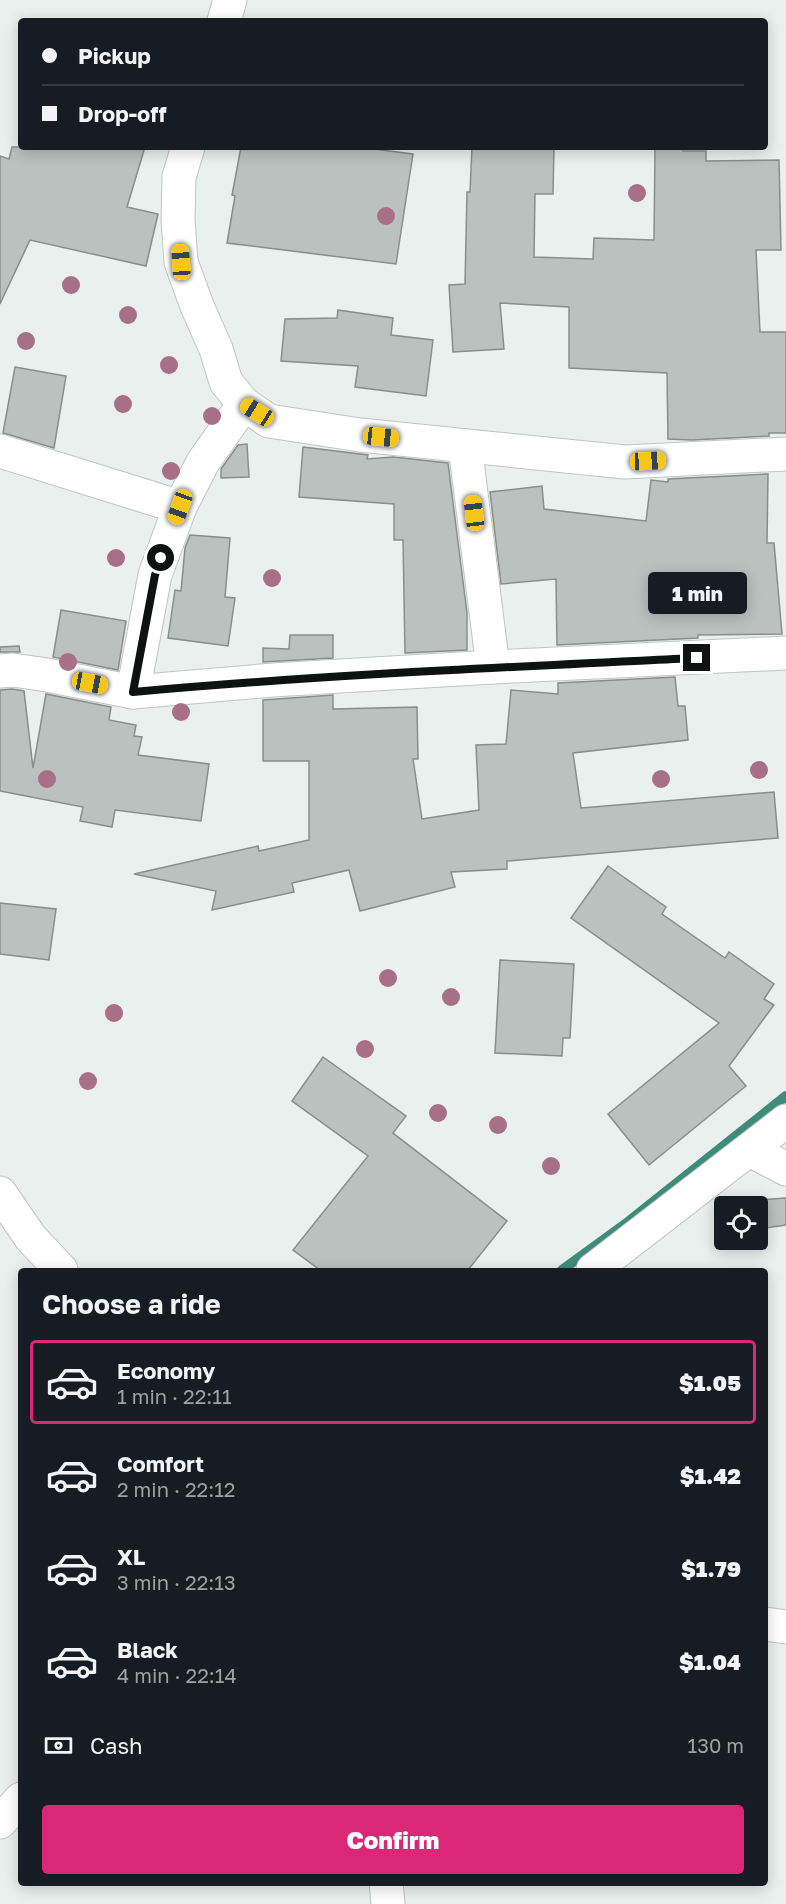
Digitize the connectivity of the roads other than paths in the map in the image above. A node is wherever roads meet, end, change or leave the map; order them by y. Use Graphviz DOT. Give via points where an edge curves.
graph roads {
  1 [pos="230,0"];
  2 [pos="225,18"];
  3 [pos="187,150"];
  4 [pos="244,404"];
  5 [pos="465,446"];
  6 [pos="0,451"];
  7 [pos="786,454"];
  8 [pos="180,507"];
  9 [pos="786,653"];
  10 [pos="494,667"];
  11 [pos="0,671"];
  12 [pos="133,692"];
  13 [pos="786,1121"];
  14 [pos="750,1150"];
  15 [pos="786,1169"];
  16 [pos="0,1192"];
  17 [pos="59,1268"];
  18 [pos="596,1268"];
  19 [pos="768,1624"];
  20 [pos="786,1627"];
  21 [pos="18,1802"];
  22 [pos="0,1822"];
  23 [pos="386,1886"];
  24 [pos="388,1904"];
  1 -- 2 [label="street"];
  3 -- 4 [label="street" via="179,177 181,262 226,382"];
  4 -- 5 [label="street" via="269,421"];
  4 -- 8 [label="street" via="203,462"];
  5 -- 7 [label="street" via="625,462"];
  5 -- 10 [label="street"];
  6 -- 8 [label="street"];
  8 -- 12 [label="street" via="155,575"];
  9 -- 10 [label="street"];
  10 -- 12 [label="street"];
  11 -- 12 [label="street" via="47,675"];
  13 -- 14 [label="street"];
  14 -- 15 [label="street"];
  14 -- 18 [label="street"];
  16 -- 17 [label="street" via="31,1238"];
  19 -- 20 [label="street"];
  21 -- 22 [label="street"];
  23 -- 24 [label="street"];
}
